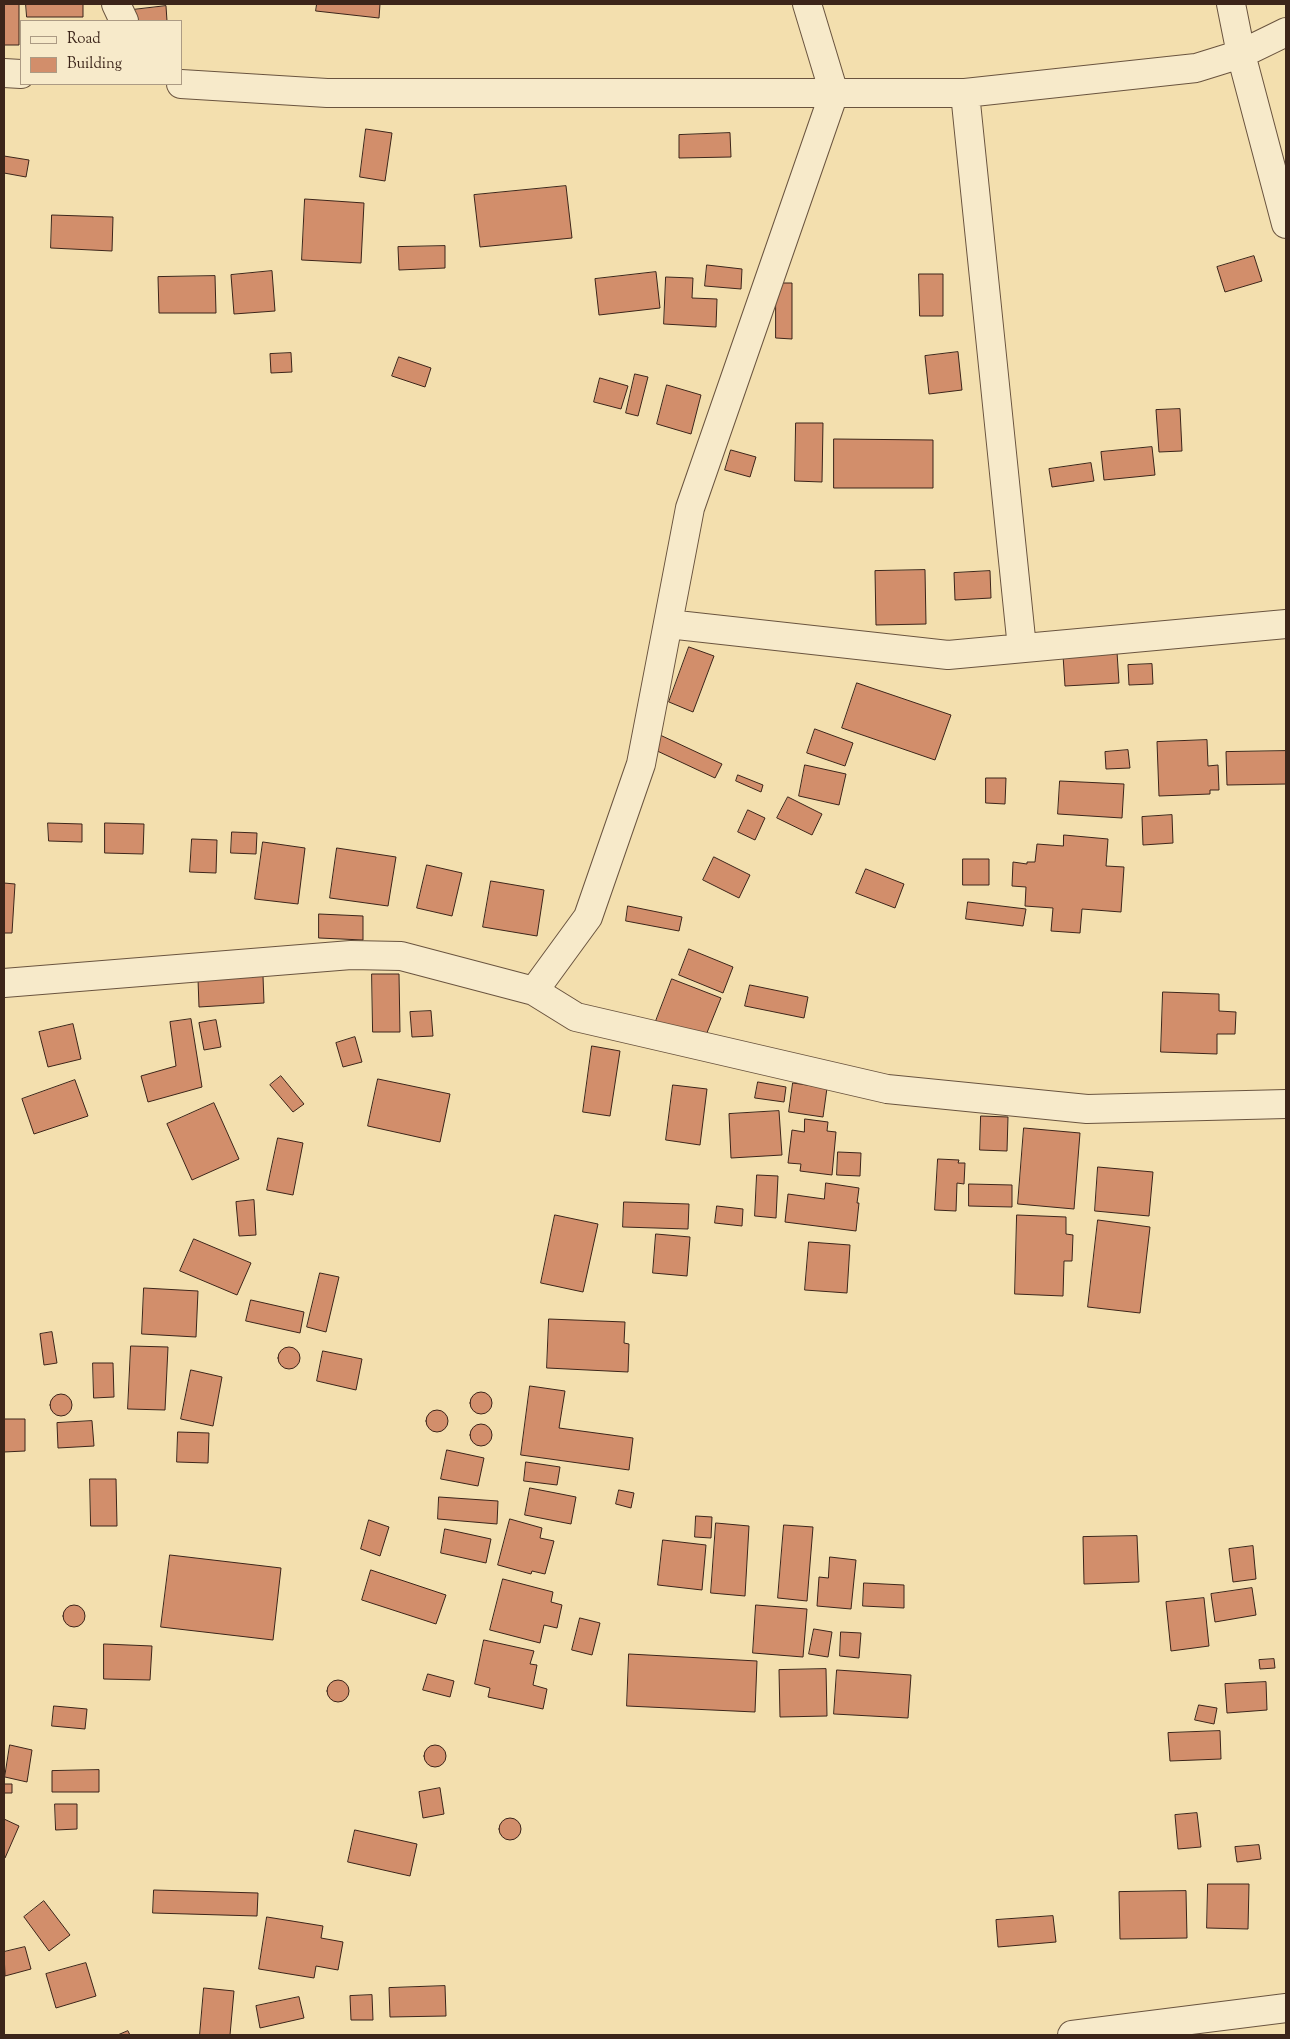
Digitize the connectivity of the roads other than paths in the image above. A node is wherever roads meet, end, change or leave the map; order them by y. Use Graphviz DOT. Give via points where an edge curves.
graph roads {
  1 [pos="116,4"];
  2 [pos="808,4"];
  3 [pos="1230,4"];
  4 [pos="124,20"];
  5 [pos="1286,32"];
  6 [pos="1241,54"];
  7 [pos="4,73"];
  8 [pos="20,74"];
  9 [pos="182,84"];
  10 [pos="834,93"];
  11 [pos="965,93"];
  12 [pos="1286,224"];
  13 [pos="668,624"];
  14 [pos="1286,624"];
  15 [pos="1022,648"];
  16 [pos="4,984"];
  17 [pos="534,991"];
  18 [pos="1286,1104"];
  19 [pos="1286,2008"];
  20 [pos="1072,2035"];
  1 -- 4 [label="street"];
  2 -- 10 [label="street"];
  3 -- 6 [label="street"];
  5 -- 6 [label="street"];
  6 -- 11 [label="street" via="1196,68"];
  6 -- 12 [label="street"];
  7 -- 8 [label="street"];
  9 -- 10 [label="street" via="327,93"];
  10 -- 11 [label="street"];
  10 -- 13 [label="street" via="690,508"];
  11 -- 15 [label="street"];
  13 -- 15 [label="street" via="948,655"];
  13 -- 17 [label="street" via="642,764 588,917"];
  14 -- 15 [label="street"];
  16 -- 17 [label="street" via="351,955 401,956"];
  17 -- 18 [label="street" via="576,1017 887,1089 1087,1109"];
  19 -- 20 [label="street"];
}
